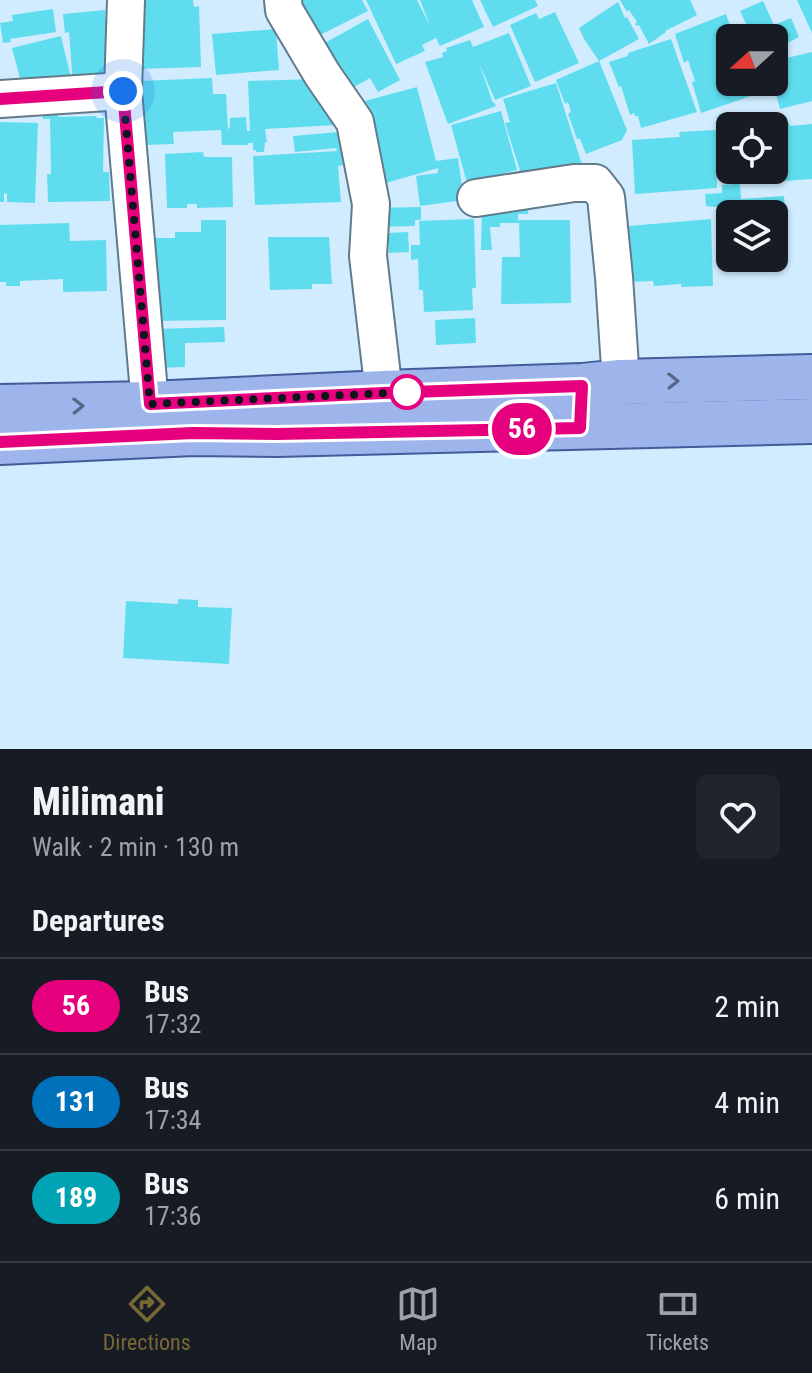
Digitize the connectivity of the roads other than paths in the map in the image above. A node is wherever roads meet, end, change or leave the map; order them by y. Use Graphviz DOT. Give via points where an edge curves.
graph roads {
  1 [pos="126,0"];
  2 [pos="283,0"];
  3 [pos="123,91"];
  4 [pos="0,99"];
  5 [pos="476,198"];
  6 [pos="809,377"];
  7 [pos="384,393"];
  8 [pos="594,399"];
  9 [pos="0,407"];
  10 [pos="151,419"];
  11 [pos="809,421"];
  12 [pos="0,442"];
  1 -- 3 [label="street"];
  2 -- 7 [label="street" via="284,10 355,122 371,204 368,256"];
  3 -- 4 [label="street"];
  3 -- 10 [label="street"];
  5 -- 8 [label="street" via="574,183 595,183 606,197"];
  8 -- 6 [label="main road, one-way"];
  6 -- 11 [label="main road"];
  7 -- 8 [label="main road"];
  7 -- 10 [label="main road"];
  8 -- 10 [label="main road" via="277,434 193,433"];
  8 -- 11 [label="main road"];
  9 -- 10 [label="main road, one-way"];
  10 -- 12 [label="main road"];
}
